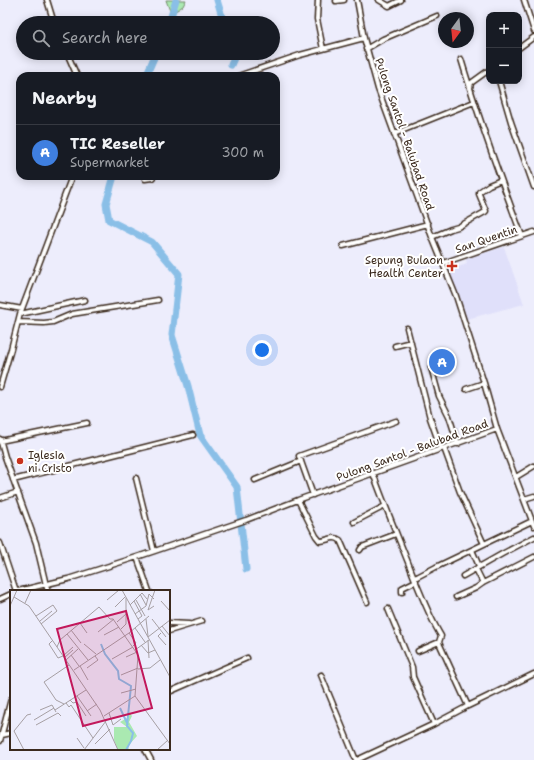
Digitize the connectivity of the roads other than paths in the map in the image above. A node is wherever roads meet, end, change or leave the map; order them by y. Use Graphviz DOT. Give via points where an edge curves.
graph roads {
  1 [pos="47,0"];
  2 [pos="318,0"];
  3 [pos="344,0"];
  4 [pos="357,0"];
  5 [pos="379,0"];
  6 [pos="400,0"];
  7 [pos="524,0"];
  8 [pos="336,1"];
  9 [pos="52,16"];
  10 [pos="437,16"];
  11 [pos="534,31"];
  12 [pos="534,37"];
  13 [pos="364,38"];
  14 [pos="522,46"];
  15 [pos="323,49"];
  16 [pos="366,49"];
  17 [pos="461,59"];
  18 [pos="70,60"];
  19 [pos="75,72"];
  20 [pos="250,72"];
  21 [pos="486,72"];
  22 [pos="500,84"];
  23 [pos="470,88"];
  24 [pos="474,102"];
  25 [pos="394,134"];
  26 [pos="70,180"];
  27 [pos="501,180"];
  28 [pos="534,187"];
  29 [pos="428,224"];
  30 [pos="534,232"];
  31 [pos="522,236"];
  32 [pos="432,237"];
  33 [pos="343,246"];
  34 [pos="443,263"];
  35 [pos="85,300"];
  36 [pos="158,300"];
  37 [pos="0,305"];
  38 [pos="21,312"];
  39 [pos="18,322"];
  40 [pos="407,328"];
  41 [pos="411,342"];
  42 [pos="395,346"];
  43 [pos="431,367"];
  44 [pos="484,383"];
  45 [pos="0,387"];
  46 [pos="466,389"];
  47 [pos="396,421"];
  48 [pos="88,423"];
  49 [pos="497,429"];
  50 [pos="193,436"];
  51 [pos="0,440"];
  52 [pos="458,444"];
  53 [pos="443,449"];
  54 [pos="5,457"];
  55 [pos="0,459"];
  56 [pos="301,461"];
  57 [pos="534,466"];
  58 [pos="373,473"];
  59 [pos="516,477"];
  60 [pos="136,478"];
  61 [pos="13,480"];
  62 [pos="255,480"];
  63 [pos="18,492"];
  64 [pos="313,495"];
  65 [pos="534,496"];
  66 [pos="0,498"];
  67 [pos="524,498"];
  68 [pos="298,500"];
  69 [pos="385,506"];
  70 [pos="532,521"];
  71 [pos="354,522"];
  72 [pos="534,526"];
  73 [pos="396,534"];
  74 [pos="534,537"];
  75 [pos="0,543"];
  76 [pos="484,544"];
  77 [pos="360,550"];
  78 [pos="472,550"];
  79 [pos="154,551"];
  80 [pos="137,557"];
  81 [pos="534,557"];
  82 [pos="477,568"];
  83 [pos="463,576"];
  84 [pos="415,580"];
  85 [pos="483,583"];
  86 [pos="46,585"];
  87 [pos="17,590"];
  88 [pos="22,590"];
  89 [pos="48,590"];
  90 [pos="149,590"];
  91 [pos="402,592"];
  92 [pos="10,594"];
  93 [pos="456,597"];
  94 [pos="0,599"];
  95 [pos="366,602"];
  96 [pos="388,609"];
  97 [pos="202,621"];
  98 [pos="170,623"];
  99 [pos="193,624"];
  100 [pos="170,632"];
  101 [pos="439,642"];
  102 [pos="418,651"];
  103 [pos="246,658"];
  104 [pos="534,674"];
  105 [pos="321,675"];
  106 [pos="170,692"];
  107 [pos="10,703"];
  108 [pos="468,706"];
  109 [pos="434,724"];
  110 [pos="10,733"];
  111 [pos="2,735"];
  112 [pos="0,741"];
  113 [pos="146,750"];
  114 [pos="151,760"];
  115 [pos="356,760"];
  1 -- 9 [label="street"];
  2 -- 15 [label="street" via="317,19"];
  3 -- 8 [label="street"];
  4 -- 13 [label="street, Pulong Santol - Balubad Road"];
  5 -- 6 [label="street" via="389,6"];
  7 -- 11 [label="street"];
  10 -- 16 [label="street"];
  12 -- 14 [label="street"];
  13 -- 15 [label="street"];
  13 -- 16 [label="street, Pulong Santol - Balubad Road"];
  15 -- 20 [label="street"];
  16 -- 25 [label="street, Pulong Santol - Balubad Road"];
  17 -- 23 [label="street"];
  18 -- 19 [label="street"];
  21 -- 23 [label="street" via="472,83"];
  22 -- 28 [label="street"];
  23 -- 24 [label="street"];
  24 -- 25 [label="street"];
  24 -- 27 [label="street"];
  25 -- 29 [label="street, Pulong Santol - Balubad Road"];
  26 -- 38 [label="street"];
  27 -- 31 [label="street"];
  27 -- 32 [label="street" via="479,192 485,212 458,227"];
  29 -- 32 [label="street, Pulong Santol - Balubad Road"];
  29 -- 33 [label="street"];
  30 -- 31 [label="street, San Quentin"];
  31 -- 34 [label="street, San Quentin"];
  32 -- 34 [label="street, Pulong Santol - Balubad Road"];
  34 -- 44 [label="street, Pulong Santol - Balubad Road"];
  35 -- 38 [label="street"];
  36 -- 39 [label="street" via="72,314 53,322"];
  37 -- 38 [label="street"];
  38 -- 39 [label="street"];
  39 -- 45 [label="street"];
  40 -- 41 [label="street"];
  41 -- 42 [label="street"];
  41 -- 53 [label="street" via="430,418"];
  43 -- 52 [label="street" via="439,396"];
  44 -- 46 [label="street"];
  44 -- 49 [label="street, Pulong Santol - Balubad Road"];
  47 -- 56 [label="street" via="299,456"];
  48 -- 51 [label="street"];
  49 -- 52 [label="street, Pulong Santol - Balubad Road"];
  49 -- 59 [label="street"];
  50 -- 61 [label="street"];
  51 -- 54 [label="street"];
  52 -- 53 [label="street, Pulong Santol - Balubad Road"];
  53 -- 58 [label="street, Pulong Santol - Balubad Road"];
  53 -- 76 [label="street"];
  54 -- 55 [label="street"];
  54 -- 61 [label="street"];
  56 -- 62 [label="street"];
  56 -- 64 [label="street"];
  57 -- 59 [label="street"];
  58 -- 64 [label="street, Pulong Santol - Balubad Road"];
  58 -- 69 [label="street"];
  59 -- 67 [label="street"];
  60 -- 79 [label="street"];
  61 -- 63 [label="street"];
  63 -- 66 [label="street"];
  63 -- 86 [label="street" via="36,543"];
  64 -- 68 [label="street, Pulong Santol - Balubad Road"];
  65 -- 67 [label="street"];
  67 -- 70 [label="street"];
  68 -- 79 [label="street, Pulong Santol - Balubad Road"];
  68 -- 95 [label="street" via="320,541 333,537 340,540"];
  69 -- 71 [label="street"];
  69 -- 73 [label="street"];
  70 -- 72 [label="street"];
  70 -- 76 [label="street"];
  73 -- 77 [label="street"];
  73 -- 84 [label="street"];
  74 -- 82 [label="street"];
  75 -- 87 [label="street"];
  76 -- 78 [label="street"];
  78 -- 82 [label="street"];
  78 -- 84 [label="street"];
  79 -- 80 [label="street, Pulong Santol - Balubad Road"];
  80 -- 86 [label="street, Pulong Santol - Balubad Road"];
  80 -- 90 [label="street"];
  81 -- 85 [label="street"];
  82 -- 83 [label="street"];
  82 -- 85 [label="street"];
  84 -- 91 [label="street" via="402,588"];
  84 -- 101 [label="street" via="441,636"];
  85 -- 93 [label="street"];
  86 -- 88 [label="street, Pulong Santol - Balubad Road"];
  86 -- 89 [label="street"];
  92 -- 94 [label="street"];
  96 -- 109 [label="street" via="412,667 413,677"];
  97 -- 99 [label="street"];
  98 -- 99 [label="street"];
  99 -- 100 [label="street"];
  101 -- 102 [label="street"];
  101 -- 108 [label="street"];
  103 -- 106 [label="street"];
  104 -- 108 [label="street"];
  105 -- 115 [label="street"];
  107 -- 111 [label="street"];
  108 -- 109 [label="street"];
  109 -- 115 [label="street"];
  110 -- 111 [label="street"];
  111 -- 112 [label="street"];
  113 -- 114 [label="street"];
}
